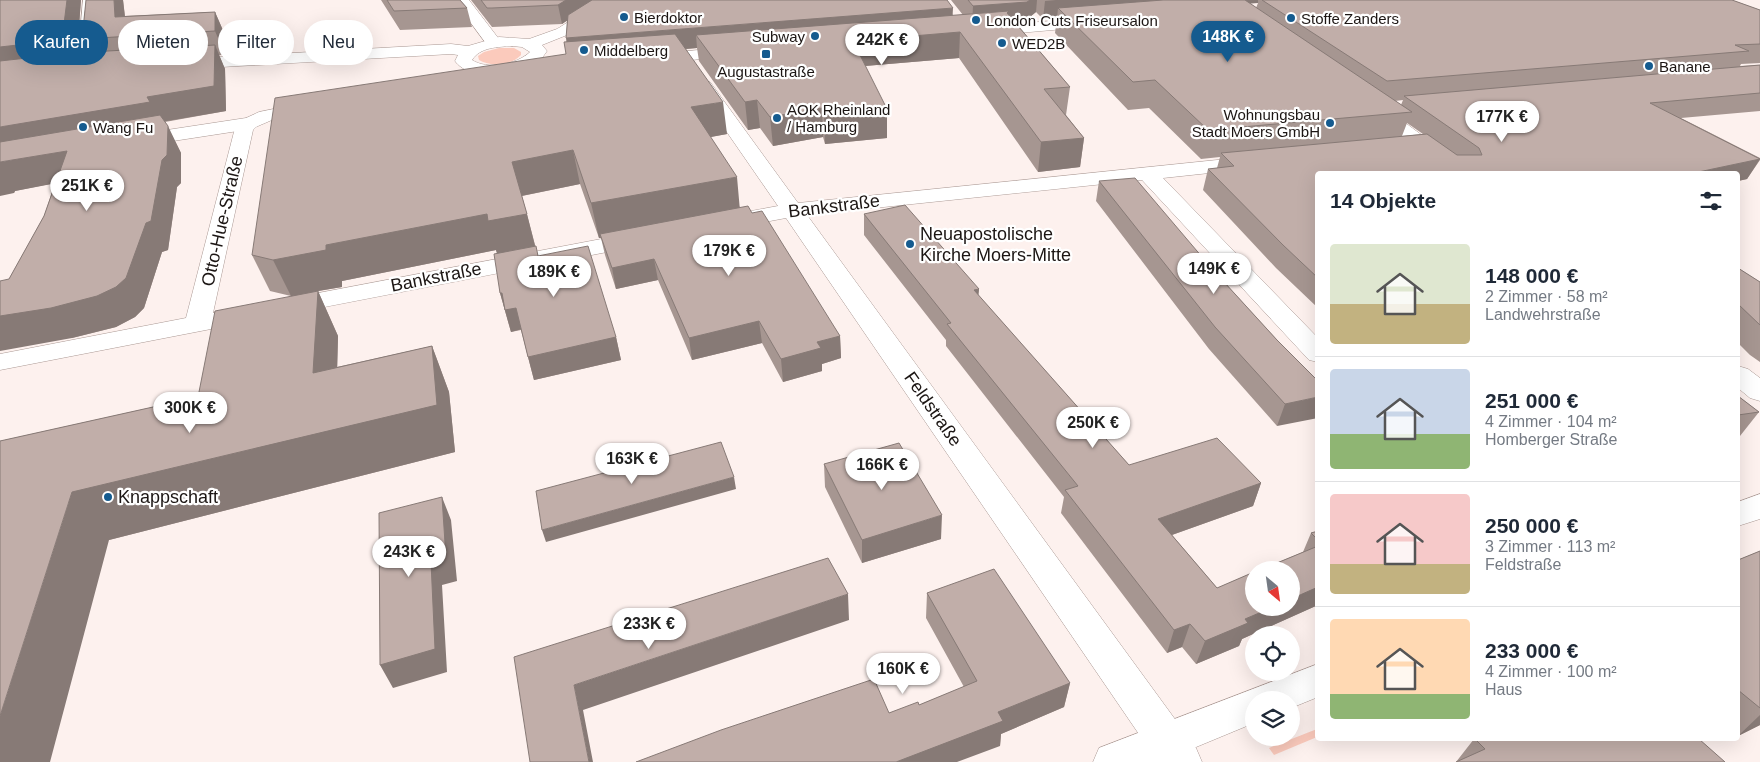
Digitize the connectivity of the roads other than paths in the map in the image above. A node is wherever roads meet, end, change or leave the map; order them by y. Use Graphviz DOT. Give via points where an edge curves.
graph roads {
  1 [pos="90,0"];
  2 [pos="461,0"];
  3 [pos="614,0"];
  4 [pos="1106,22"];
  5 [pos="967,32"];
  6 [pos="494,43"];
  7 [pos="531,44"];
  8 [pos="754,50"];
  9 [pos="469,51"];
  10 [pos="638,60"];
  11 [pos="208,63"];
  12 [pos="689,63"];
  13 [pos="514,66"];
  14 [pos="544,68"];
  15 [pos="102,69"];
  16 [pos="485,69"];
  17 [pos="85,70"];
  18 [pos="66,72"];
  19 [pos="456,79"];
  20 [pos="1359,99"];
  21 [pos="322,105"];
  22 [pos="1402,107"];
  23 [pos="1375,110"];
  24 [pos="251,123"];
  25 [pos="118,144"];
  26 [pos="1424,146"];
  27 [pos="1393,149"];
  28 [pos="1275,160"];
  29 [pos="1458,171"];
  30 [pos="1146,172"];
  31 [pos="792,210"];
  32 [pos="704,226"];
  33 [pos="655,236"];
  34 [pos="198,322"];
  35 [pos="1315,351"];
  36 [pos="6,360"];
  37 [pos="1740,377"];
  38 [pos="0,384"];
  39 [pos="1760,392"];
  40 [pos="1760,506"];
  41 [pos="1740,513"];
  42 [pos="1315,681"];
  43 [pos="1290,691"];
  44 [pos="1245,710"];
  45 [pos="1175,751"];
  46 [pos="1113,762"];
  1 -- 17 [label="street"];
  2 -- 6 [label="street"];
  3 -- 7 [label="street" via="562,32"];
  4 -- 5 [label="street"];
  6 -- 7 [label="street"];
  6 -- 9 [label="street"];
  7 -- 13 [label="street" via="539,51 536,57"];
  8 -- 12 [label="street"];
  9 -- 11 [label="street" via="451,49"];
  9 -- 16 [label="street" via="463,57 465,64"];
  10 -- 12 [label="street"];
  12 -- 31 [label="street, Feldstraße"];
  13 -- 14 [label="street"];
  13 -- 16 [label="street"];
  15 -- 17 [label="street"];
  16 -- 19 [label="street"];
  17 -- 18 [label="street"];
  20 -- 23 [label="street"];
  21 -- 24 [label="street" via="284,112"];
  22 -- 23 [label="street"];
  23 -- 26 [label="street"];
  24 -- 25 [label="street"];
  24 -- 34 [label="street, Otto-Hue-Straße" via="244,128"];
  26 -- 27 [label="street"];
  26 -- 29 [label="street"];
  28 -- 30 [label="street, Bankstraße"];
  30 -- 31 [label="street, Bankstraße" via="958,185"];
  30 -- 35 [label="street"];
  31 -- 32 [label="street, Bankstraße"];
  31 -- 45 [label="street, Feldstraße"];
  33 -- 34 [label="street, Bankstraße"];
  34 -- 36 [label="street, Bankstraße"];
  36 -- 38 [label="street"];
  37 -- 39 [label="street"];
  40 -- 41 [label="street"];
  42 -- 43 [label="street"];
  44 -- 45 [label="street"];
  45 -- 46 [label="street"];
}
